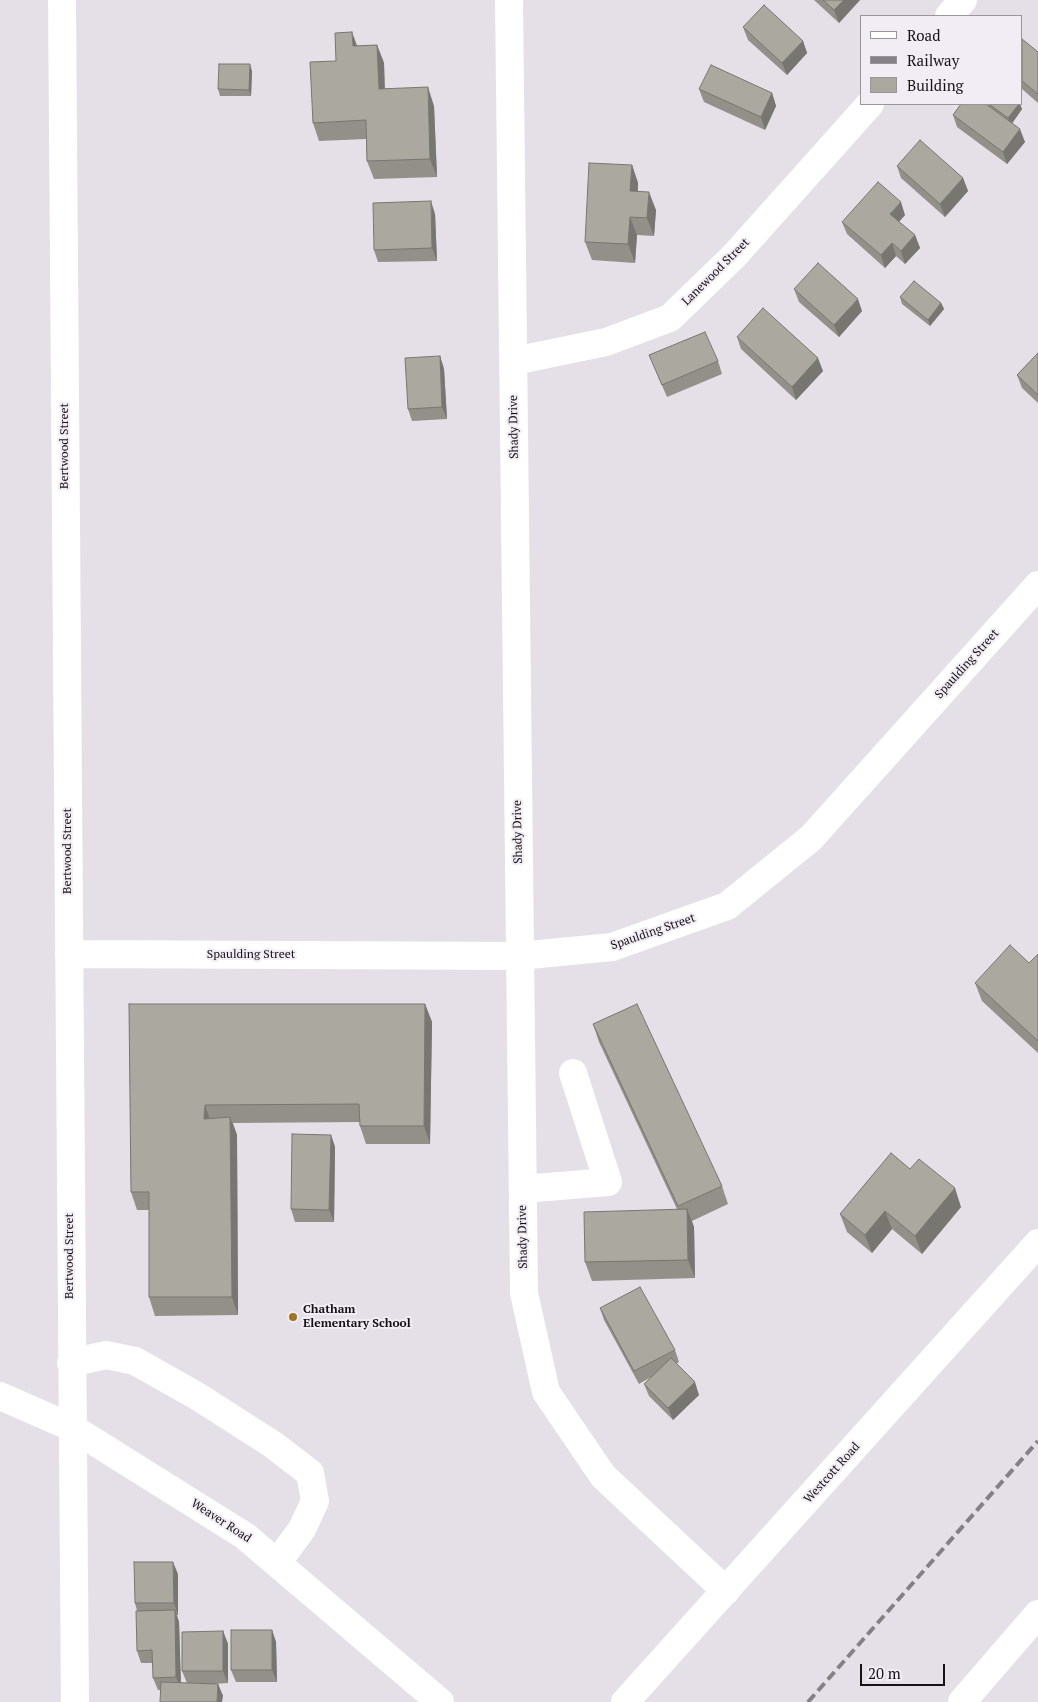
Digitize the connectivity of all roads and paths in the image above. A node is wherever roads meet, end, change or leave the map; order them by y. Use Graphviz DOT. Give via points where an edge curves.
graph roads {
  1 [pos="62,0"];
  2 [pos="509,0"];
  3 [pos="963,0"];
  4 [pos="950,15"];
  5 [pos="869,105"];
  6 [pos="514,361"];
  7 [pos="1038,585"];
  8 [pos="69,954"];
  9 [pos="519,956"];
  10 [pos="572,1072"];
  11 [pos="522,1189"];
  12 [pos="1038,1243"];
  13 [pos="71,1363"];
  14 [pos="0,1396"];
  15 [pos="71,1427"];
  16 [pos="277,1563"];
  17 [pos="726,1591"];
  18 [pos="1035,1623"];
  19 [pos="75,1702"];
  20 [pos="440,1702"];
  21 [pos="625,1702"];
  22 [pos="962,1702"];
  1 -- 8 [label="street, Bertwood Street"];
  2 -- 6 [label="street, Shady Drive"];
  3 -- 4 [label="street"];
  5 -- 6 [label="street, Lanewood Street" via="734,256 670,318 606,342"];
  6 -- 9 [label="street, Shady Drive"];
  7 -- 9 [label="street, Spaulding Street" via="811,838 727,906 612,947"];
  8 -- 9 [label="street, Spaulding Street"];
  8 -- 13 [label="street, Bertwood Street"];
  9 -- 11 [label="street, Shady Drive"];
  10 -- 11 [label="street" via="608,1182"];
  11 -- 17 [label="street, Shady Drive" via="524,1293 546,1392 603,1476"];
  12 -- 17 [label="street, Westcott Road"];
  13 -- 15 [label="street, Bertwood Street"];
  13 -- 16 [label="street" via="106,1355 134,1361 272,1444 310,1473 315,1501 305,1524"];
  14 -- 15 [label="street, Weaver Road"];
  15 -- 16 [label="street, Weaver Road" via="245,1536"];
  15 -- 19 [label="street, Bertwood Street"];
  16 -- 20 [label="street, Weaver Road"];
  17 -- 21 [label="street, Westcott Road"];
  18 -- 22 [label="street"];
}
